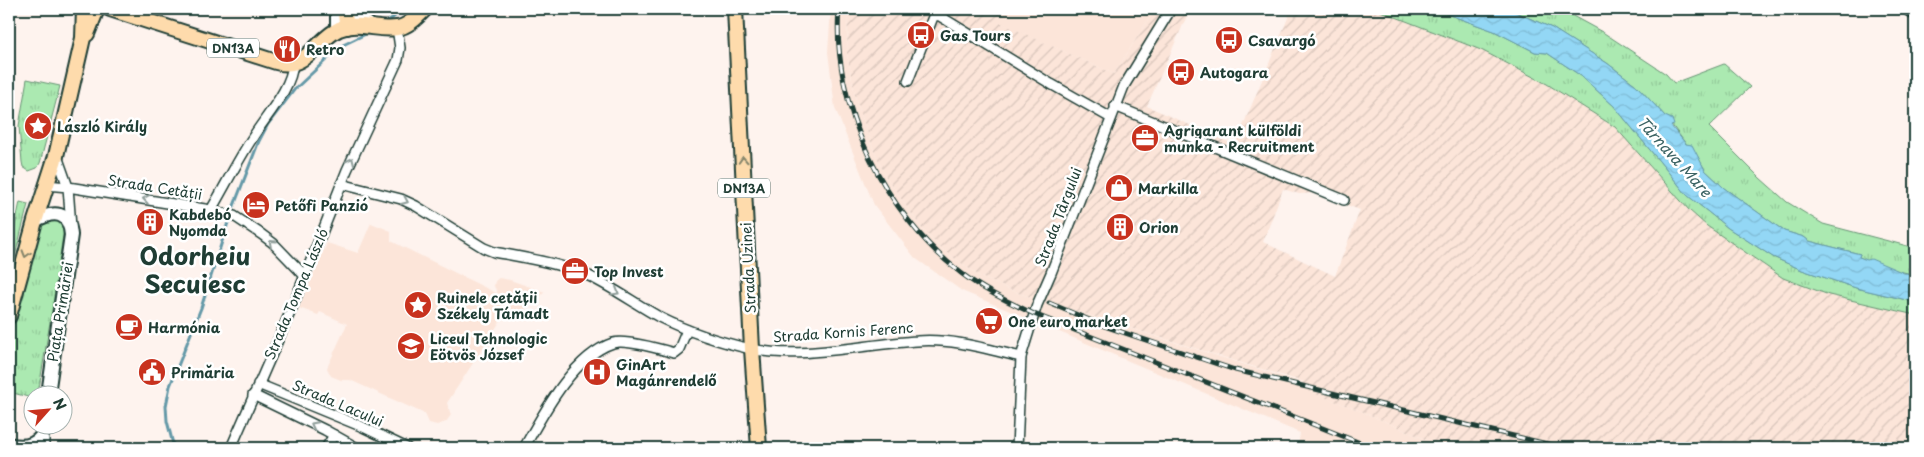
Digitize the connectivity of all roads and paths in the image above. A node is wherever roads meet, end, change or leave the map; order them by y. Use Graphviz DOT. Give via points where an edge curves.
graph roads {
  1 [pos="84,9"];
  2 [pos="97,9"];
  3 [pos="110,9"];
  4 [pos="137,9"];
  5 [pos="337,9"];
  6 [pos="344,9"];
  7 [pos="349,9"];
  8 [pos="426,9"];
  9 [pos="735,9"];
  10 [pos="1171,9"];
  11 [pos="1909,9"];
  12 [pos="1915,13"];
  13 [pos="159,24"];
  14 [pos="382,27"];
  15 [pos="342,29"];
  16 [pos="84,38"];
  17 [pos="293,63"];
  18 [pos="908,81"];
  19 [pos="1115,106"];
  20 [pos="1112,118"];
  21 [pos="56,156"];
  22 [pos="341,184"];
  23 [pos="46,185"];
  24 [pos="68,187"];
  25 [pos="1344,200"];
  26 [pos="211,210"];
  27 [pos="36,221"];
  28 [pos="71,230"];
  29 [pos="305,276"];
  30 [pos="13,286"];
  31 [pos="9,316"];
  32 [pos="687,330"];
  33 [pos="752,349"];
  34 [pos="1021,357"];
  35 [pos="50,384"];
  36 [pos="258,384"];
  37 [pos="253,395"];
  38 [pos="41,434"];
  39 [pos="44,434"];
  40 [pos="334,435"];
  41 [pos="9,444"];
  42 [pos="346,446"];
  43 [pos="44,448"];
  44 [pos="231,448"];
  45 [pos="326,448"];
  46 [pos="357,448"];
  47 [pos="407,448"];
  48 [pos="524,448"];
  49 [pos="759,448"];
  50 [pos="1017,448"];
  1 -- 16 [label="main road"];
  2 -- 16 [label="main road"];
  3 -- 13 [label="main road, DN13A"];
  4 -- 13 [label="main road, DN13A"];
  5 -- 15 [label="main road"];
  6 -- 15 [label="main road"];
  7 -- 14 [label="main road"];
  8 -- 14 [label="main road" via="415,19"];
  33 -- 9 [label="main road, Strada Uzinei / DN13A, one-way"];
  10 -- 19 [label="street, Strada Târgului"];
  11 -- 12 [label="main road"];
  13 -- 17 [label="main road, DN13A" via="276,62"];
  14 -- 15 [label="main road"];
  22 -- 14 [label="street, Strada Tompa László, one-way" via="398,60 400,48"];
  15 -- 17 [label="main road" via="308,56"];
  16 -- 21 [label="main road"];
  17 -- 26 [label="street" via="285,88"];
  18 -- 20 [label="street" via="933,17 938,15"];
  19 -- 20 [label="street, Strada Târgului"];
  19 -- 25 [label="street"];
  20 -- 34 [label="street, Strada Târgului" via="1037,305"];
  21 -- 23 [label="main road"];
  21 -- 24 [label="street"];
  22 -- 29 [label="street, Strada Tompa László"];
  22 -- 32 [label="street, Strada Kornis Ferenc, one-way" via="401,198 494,252 567,267"];
  23 -- 24 [label="street, Strada Cetății"];
  23 -- 27 [label="main road"];
  26 -- 24 [label="street, Strada Cetății, one-way"];
  24 -- 28 [label="street, Piața Primăriei"];
  29 -- 26 [label="street, Strada Cetății, one-way" via="272,243 230,215"];
  27 -- 28 [label="main road" via="48,214 57,214 64,218"];
  27 -- 30 [label="main road, one-way"];
  28 -- 35 [label="main road, Piața Primăriei"];
  29 -- 36 [label="street, Strada Tompa László"];
  30 -- 31 [label="main road"];
  32 -- 33 [label="street, Strada Kornis Ferenc"];
  32 -- 48 [label="street" via="679,349 674,352 646,345 614,343 594,354 568,378"];
  33 -- 34 [label="street, Strada Kornis Ferenc" via="813,351 939,340"];
  33 -- 49 [label="main road, Strada Uzinei / DN13A"];
  34 -- 50 [label="street, Strada Târgului"];
  36 -- 37 [label="street, Strada Tompa László"];
  36 -- 47 [label="street, Strada Lacului"];
  40 -- 37 [label="street, one-way"];
  37 -- 44 [label="street, Strada Tompa László"];
  38 -- 41 [label="main road" via="33,444"];
  39 -- 43 [label="street"];
  40 -- 42 [label="street"];
  40 -- 45 [label="street"];
  42 -- 46 [label="street"];
}
